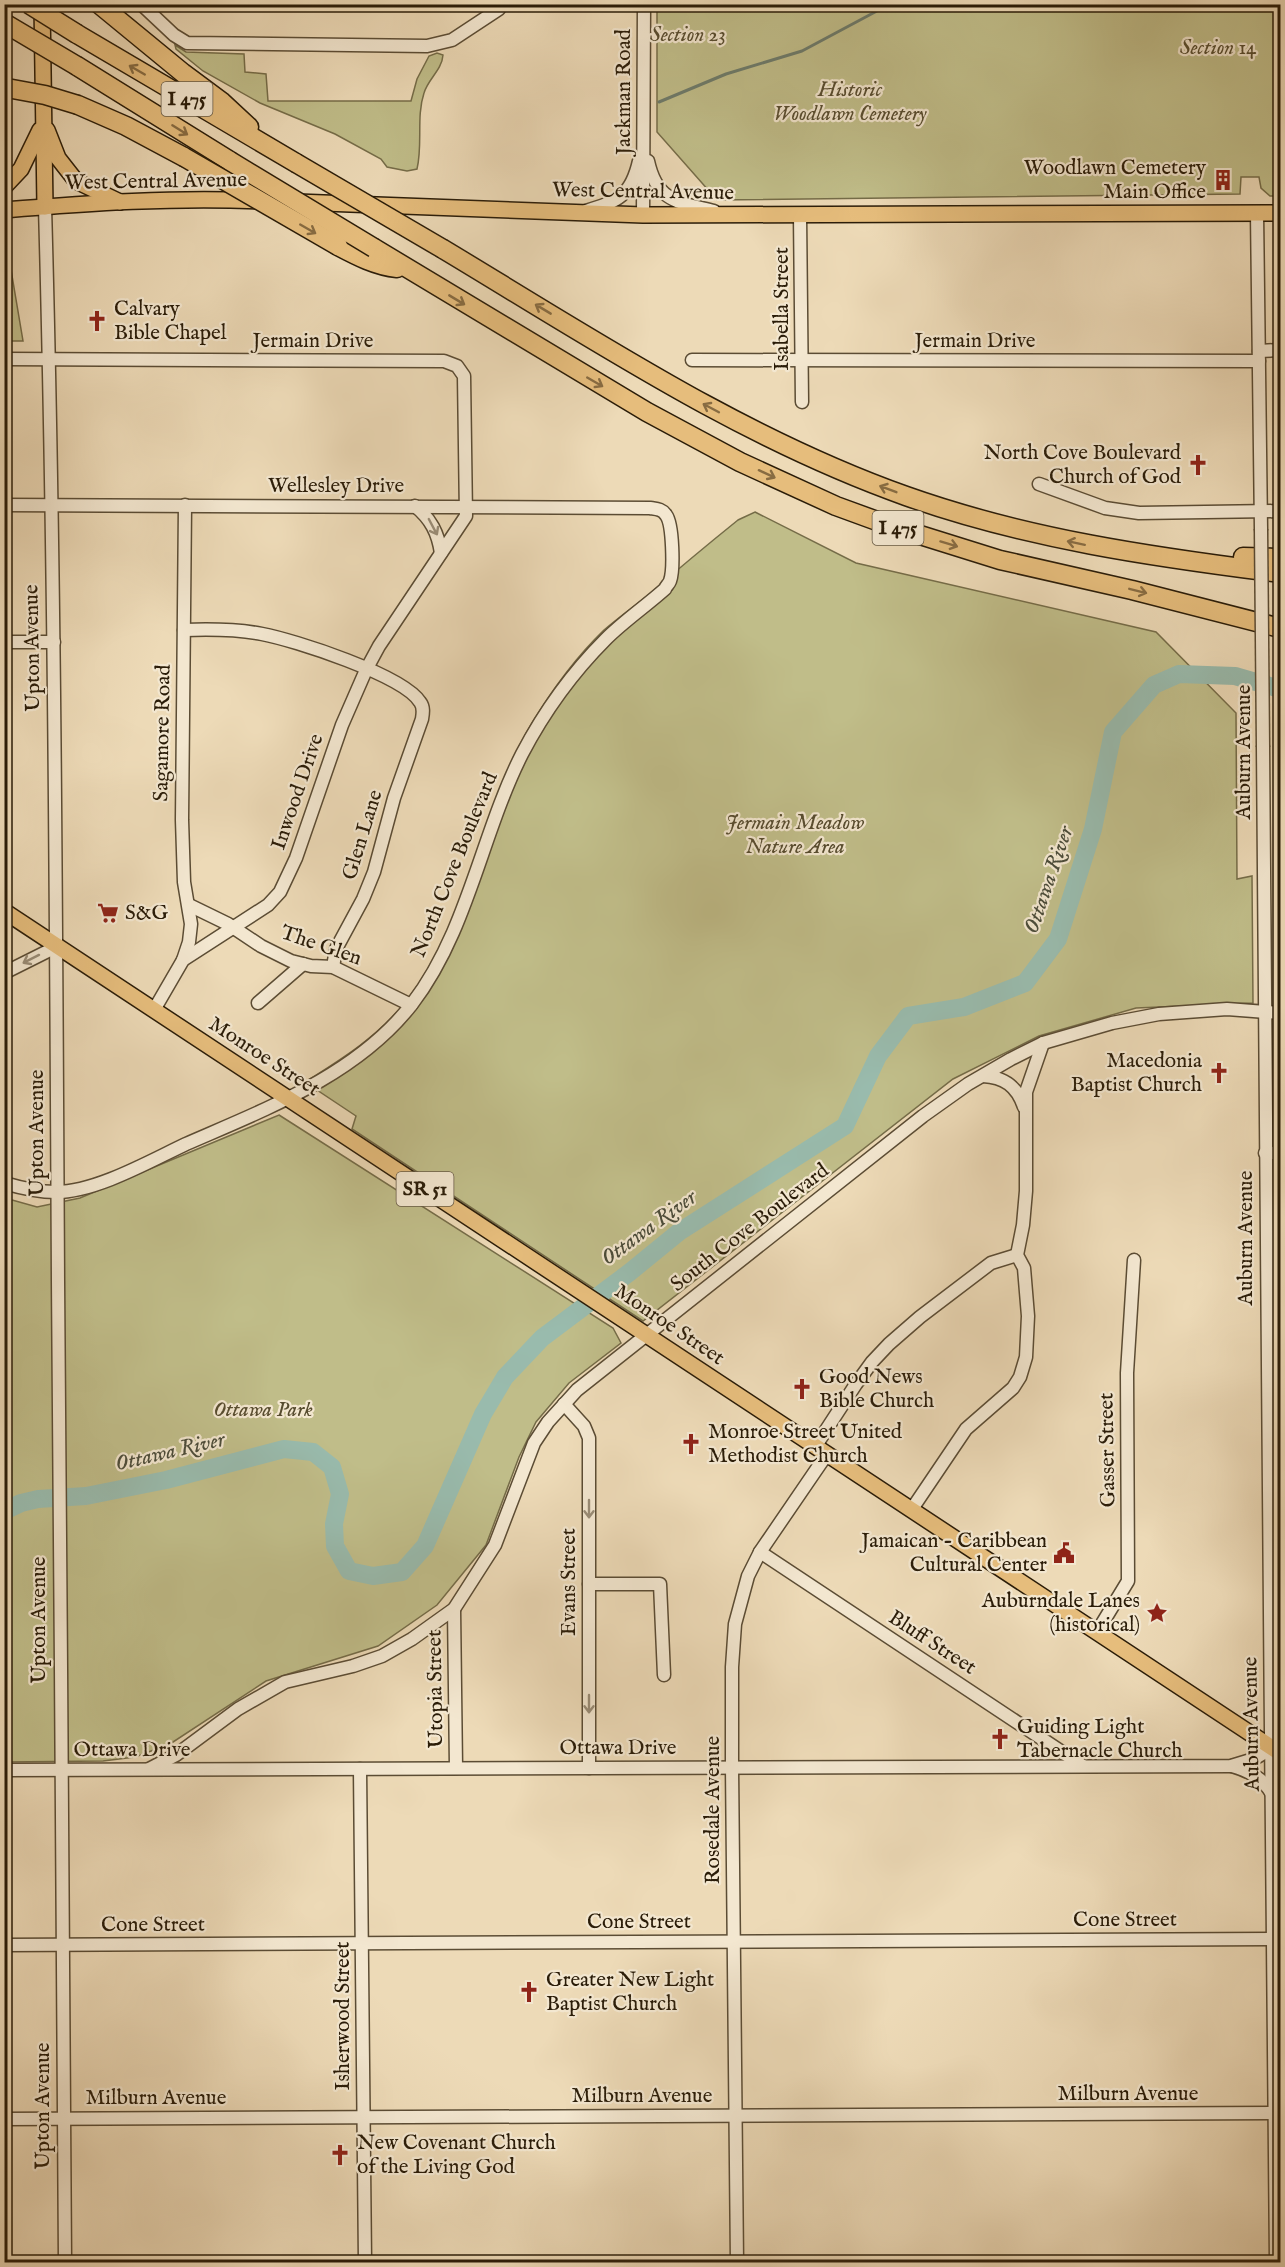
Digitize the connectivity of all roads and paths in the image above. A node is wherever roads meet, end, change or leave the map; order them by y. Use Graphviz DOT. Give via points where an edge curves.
graph roads {
  1 [pos="29,4"];
  2 [pos="42,4"];
  3 [pos="99,4"];
  4 [pos="141,4"];
  5 [pos="502,4"];
  6 [pos="644,4"];
  7 [pos="5,23"];
  8 [pos="6,88"];
  9 [pos="43,122"];
  10 [pos="644,142"];
  11 [pos="272,149"];
  12 [pos="4,187"];
  13 [pos="120,202"];
  14 [pos="45,207"];
  15 [pos="4,210"];
  16 [pos="581,213"];
  17 [pos="1257,213"];
  18 [pos="1281,213"];
  19 [pos="644,215"];
  20 [pos="731,215"];
  21 [pos="800,215"];
  22 [pos="407,270"];
  23 [pos="1281,350"];
  24 [pos="1259,356"];
  25 [pos="4,359"];
  26 [pos="49,359"];
  27 [pos="692,360"];
  28 [pos="802,360"];
  29 [pos="465,383"];
  30 [pos="802,402"];
  31 [pos="1039,484"];
  32 [pos="52,504"];
  33 [pos="4,505"];
  34 [pos="185,505"];
  35 [pos="415,506"];
  36 [pos="467,507"];
  37 [pos="1261,512"];
  38 [pos="1281,512"];
  39 [pos="665,514"];
  40 [pos="1133,553"];
  41 [pos="441,554"];
  42 [pos="1281,558"];
  43 [pos="1281,573"];
  44 [pos="1281,628"];
  45 [pos="184,630"];
  46 [pos="4,642"];
  47 [pos="54,642"];
  48 [pos="366,670"];
  49 [pos="189,905"];
  50 [pos="4,911"];
  51 [pos="234,927"];
  52 [pos="58,946"];
  53 [pos="183,960"];
  54 [pos="303,964"];
  55 [pos="333,967"];
  56 [pos="4,973"];
  57 [pos="258,1003"];
  58 [pos="411,1005"];
  59 [pos="154,1010"];
  60 [pos="1264,1012"];
  61 [pos="1281,1013"];
  62 [pos="1043,1043"];
  63 [pos="983,1076"];
  64 [pos="289,1099"];
  65 [pos="1025,1111"];
  66 [pos="1265,1153"];
  67 [pos="1281,1153"];
  68 [pos="4,1183"];
  69 [pos="57,1192"];
  70 [pos="1017,1255"];
  71 [pos="1134,1260"];
  72 [pos="1266,1289"];
  73 [pos="1281,1289"];
  74 [pos="640,1331"];
  75 [pos="564,1404"];
  76 [pos="1267,1423"];
  77 [pos="1281,1423"];
  78 [pos="821,1451"];
  79 [pos="912,1509"];
  80 [pos="760,1552"];
  81 [pos="589,1584"];
  82 [pos="454,1609"];
  83 [pos="1097,1632"];
  84 [pos="1276,1658"];
  85 [pos="664,1675"];
  86 [pos="1276,1751"];
  87 [pos="1083,1766"];
  88 [pos="1231,1766"];
  89 [pos="732,1767"];
  90 [pos="360,1768"];
  91 [pos="456,1768"];
  92 [pos="589,1768"];
  93 [pos="60,1769"];
  94 [pos="149,1769"];
  95 [pos="4,1770"];
  96 [pos="1272,1794"];
  97 [pos="1273,1939"];
  98 [pos="734,1941"];
  99 [pos="363,1943"];
  100 [pos="4,1945"];
  101 [pos="63,1945"];
  102 [pos="1278,2113"];
  103 [pos="735,2115"];
  104 [pos="364,2116"];
  105 [pos="64,2118"];
  106 [pos="4,2119"];
  107 [pos="65,2262"];
  108 [pos="365,2262"];
  109 [pos="737,2262"];
  110 [pos="1275,2262"];
  11 -- 1 [label="highway, I 475, one-way, bridge"];
  2 -- 9 [label="main road, Upton Avenue"];
  3 -- 11 [label="highway" via="222,102"];
  4 -- 5 [label="street" via="187,44 427,46 452,40"];
  6 -- 10 [label="street, Jackman Road"];
  7 -- 22 [label="highway, I 475, one-way, bridge"];
  8 -- 22 [label="highway, one-way, bridge" via="78,105 126,126 338,246 380,265"];
  9 -- 12 [label="main road" via="21,170"];
  9 -- 13 [label="main road" via="69,173"];
  9 -- 14 [label="main road, Upton Avenue"];
  10 -- 16 [label="street" via="629,189 612,203"];
  10 -- 19 [label="street, Jackman Road"];
  10 -- 20 [label="street" via="650,173 661,193 676,201"];
  40 -- 11 [label="highway, I 475, one-way, bridge" via="989,522 835,468 714,410"];
  13 -- 14 [label="main road, West Central Avenue"];
  13 -- 16 [label="main road, West Central Avenue" via="227,199"];
  14 -- 15 [label="main road, West Central Avenue"];
  14 -- 26 [label="street, Upton Avenue"];
  16 -- 19 [label="main road, West Central Avenue"];
  17 -- 18 [label="main road, West Central Avenue"];
  17 -- 21 [label="main road, West Central Avenue"];
  17 -- 24 [label="street, Auburn Avenue"];
  19 -- 20 [label="main road, West Central Avenue"];
  20 -- 21 [label="main road, West Central Avenue"];
  21 -- 28 [label="street, Isabella Street"];
  22 -- 44 [label="highway, I 475, one-way" via="681,431 836,506 1000,560"];
  23 -- 24 [label="street, Jermain Drive"];
  24 -- 28 [label="street, Jermain Drive"];
  24 -- 37 [label="street, Auburn Avenue"];
  25 -- 26 [label="street, Jermain Drive"];
  26 -- 29 [label="street, Jermain Drive" via="444,361 461,371"];
  26 -- 32 [label="street, Upton Avenue"];
  27 -- 28 [label="street, Jermain Drive"];
  28 -- 30 [label="street, Isabella Street"];
  29 -- 36 [label="street, Inwood Drive"];
  31 -- 37 [label="street" via="1106,508 1138,513"];
  32 -- 33 [label="street, Wellesley Drive"];
  32 -- 34 [label="street, Wellesley Drive"];
  32 -- 47 [label="street, Upton Avenue"];
  34 -- 35 [label="street, Wellesley Drive"];
  34 -- 45 [label="street, Sagamore Road"];
  35 -- 36 [label="street, Wellesley Drive"];
  35 -- 41 [label="street, one-way" via="433,526"];
  36 -- 39 [label="street, Wellesley Drive" via="650,508"];
  36 -- 41 [label="street, Inwood Drive" via="466,516"];
  37 -- 38 [label="street"];
  37 -- 60 [label="street, Auburn Avenue, bridge"];
  39 -- 58 [label="street, North Cove Boulevard" via="670,522 670,580 570,677 538,726 504,795 474,881 435,971"];
  40 -- 42 [label="highway"];
  40 -- 43 [label="highway"];
  41 -- 48 [label="street, Inwood Drive"];
  45 -- 48 [label="street" via="260,633 299,642"];
  45 -- 49 [label="street, Sagamore Road" via="182,820 183,871"];
  46 -- 47 [label="street"];
  47 -- 52 [label="street, Upton Avenue"];
  48 -- 51 [label="street, Inwood Drive" via="342,725 289,875 268,905"];
  48 -- 55 [label="street, Glen Lane" via="413,694 423,710 374,872 336,950"];
  49 -- 51 [label="street, The Glen"];
  49 -- 53 [label="street, Sagamore Road" via="191,924"];
  50 -- 52 [label="main road, Monroe Street / SR 51"];
  51 -- 53 [label="street, Inwood Drive"];
  51 -- 54 [label="street, The Glen" via="261,946"];
  52 -- 56 [label="street, one-way"];
  52 -- 59 [label="main road, Monroe Street / SR 51"];
  52 -- 69 [label="street, Upton Avenue"];
  53 -- 59 [label="street, Inwood Drive"];
  54 -- 55 [label="street, The Glen"];
  54 -- 57 [label="street"];
  55 -- 58 [label="street, The Glen"];
  58 -- 64 [label="street, North Cove Boulevard" via="381,1037"];
  59 -- 64 [label="main road, Monroe Street / SR 51"];
  60 -- 61 [label="street, South Cove Boulevard"];
  60 -- 62 [label="street, South Cove Boulevard" via="1227,1009 1160,1014"];
  60 -- 66 [label="street, Auburn Avenue"];
  62 -- 63 [label="street, South Cove Boulevard"];
  62 -- 65 [label="street" via="1026,1092"];
  63 -- 65 [label="street" via="1015,1088"];
  63 -- 74 [label="street, South Cove Boulevard" via="923,1116"];
  64 -- 69 [label="street, North Cove Boulevard" via="100,1183"];
  64 -- 74 [label="main road, Monroe Street / SR 51"];
  65 -- 70 [label="street" via="1026,1191"];
  66 -- 67 [label="street"];
  66 -- 72 [label="street, Auburn Avenue"];
  68 -- 69 [label="street, North Cove Boulevard"];
  69 -- 93 [label="street, Upton Avenue"];
  70 -- 78 [label="street, Rosedale Avenue" via="991,1263 890,1344 861,1376"];
  70 -- 79 [label="street" via="1024,1268 1028,1316 1026,1357 1020,1377 1013,1389 966,1429"];
  71 -- 83 [label="street, Gasser Street" via="1126,1373 1128,1581"];
  72 -- 73 [label="street"];
  72 -- 76 [label="street, Auburn Avenue"];
  74 -- 75 [label="street, South Cove Boulevard"];
  74 -- 78 [label="main road, Monroe Street / SR 51"];
  75 -- 81 [label="street, Evans Street, one-way" via="584,1426 589,1438"];
  75 -- 82 [label="street, South Cove Boulevard" via="534,1443 495,1545"];
  76 -- 77 [label="street"];
  76 -- 84 [label="street, Auburn Avenue"];
  78 -- 79 [label="main road, Monroe Street / SR 51"];
  78 -- 80 [label="street, Rosedale Avenue"];
  79 -- 83 [label="main road, Monroe Street / SR 51"];
  80 -- 87 [label="street, Bluff Street"];
  80 -- 89 [label="street, Rosedale Avenue" via="748,1576 735,1624"];
  81 -- 85 [label="street" via="660,1584"];
  81 -- 92 [label="street, Evans Street, one-way"];
  82 -- 91 [label="street, Utopia Street"];
  82 -- 94 [label="street, South Cove Boulevard" via="382,1656 285,1682"];
  83 -- 86 [label="main road, Monroe Street / SR 51"];
  84 -- 86 [label="street, Auburn Avenue"];
  86 -- 88 [label="street, Ottawa Drive"];
  86 -- 96 [label="street, Auburn Avenue"];
  87 -- 88 [label="street, Ottawa Drive"];
  87 -- 89 [label="street, Ottawa Drive"];
  88 -- 96 [label="street, Ottawa Drive" via="1260,1778"];
  89 -- 92 [label="street, Ottawa Drive"];
  89 -- 98 [label="street, Rosedale Avenue"];
  90 -- 91 [label="street, Ottawa Drive"];
  90 -- 94 [label="street, Ottawa Drive"];
  90 -- 99 [label="street, Isherwood Street"];
  91 -- 92 [label="street, Ottawa Drive"];
  93 -- 94 [label="street, Ottawa Drive"];
  93 -- 95 [label="street, Ottawa Drive"];
  93 -- 101 [label="street, Upton Avenue"];
  96 -- 97 [label="street, Auburn Avenue"];
  97 -- 98 [label="street, Cone Street"];
  97 -- 102 [label="street, Auburn Avenue"];
  98 -- 99 [label="street, Cone Street"];
  98 -- 103 [label="street, Rosedale Avenue"];
  99 -- 101 [label="street, Cone Street"];
  99 -- 104 [label="street, Isherwood Street"];
  100 -- 101 [label="street, Cone Street"];
  101 -- 105 [label="street, Upton Avenue"];
  102 -- 103 [label="street, Milburn Avenue"];
  102 -- 110 [label="street, Auburn Avenue"];
  103 -- 104 [label="street, Milburn Avenue"];
  103 -- 109 [label="street, Rosedale Avenue"];
  104 -- 105 [label="street, Milburn Avenue"];
  104 -- 108 [label="street, Isherwood Street"];
  105 -- 106 [label="street, Milburn Avenue"];
  105 -- 107 [label="street, Upton Avenue"];
}
